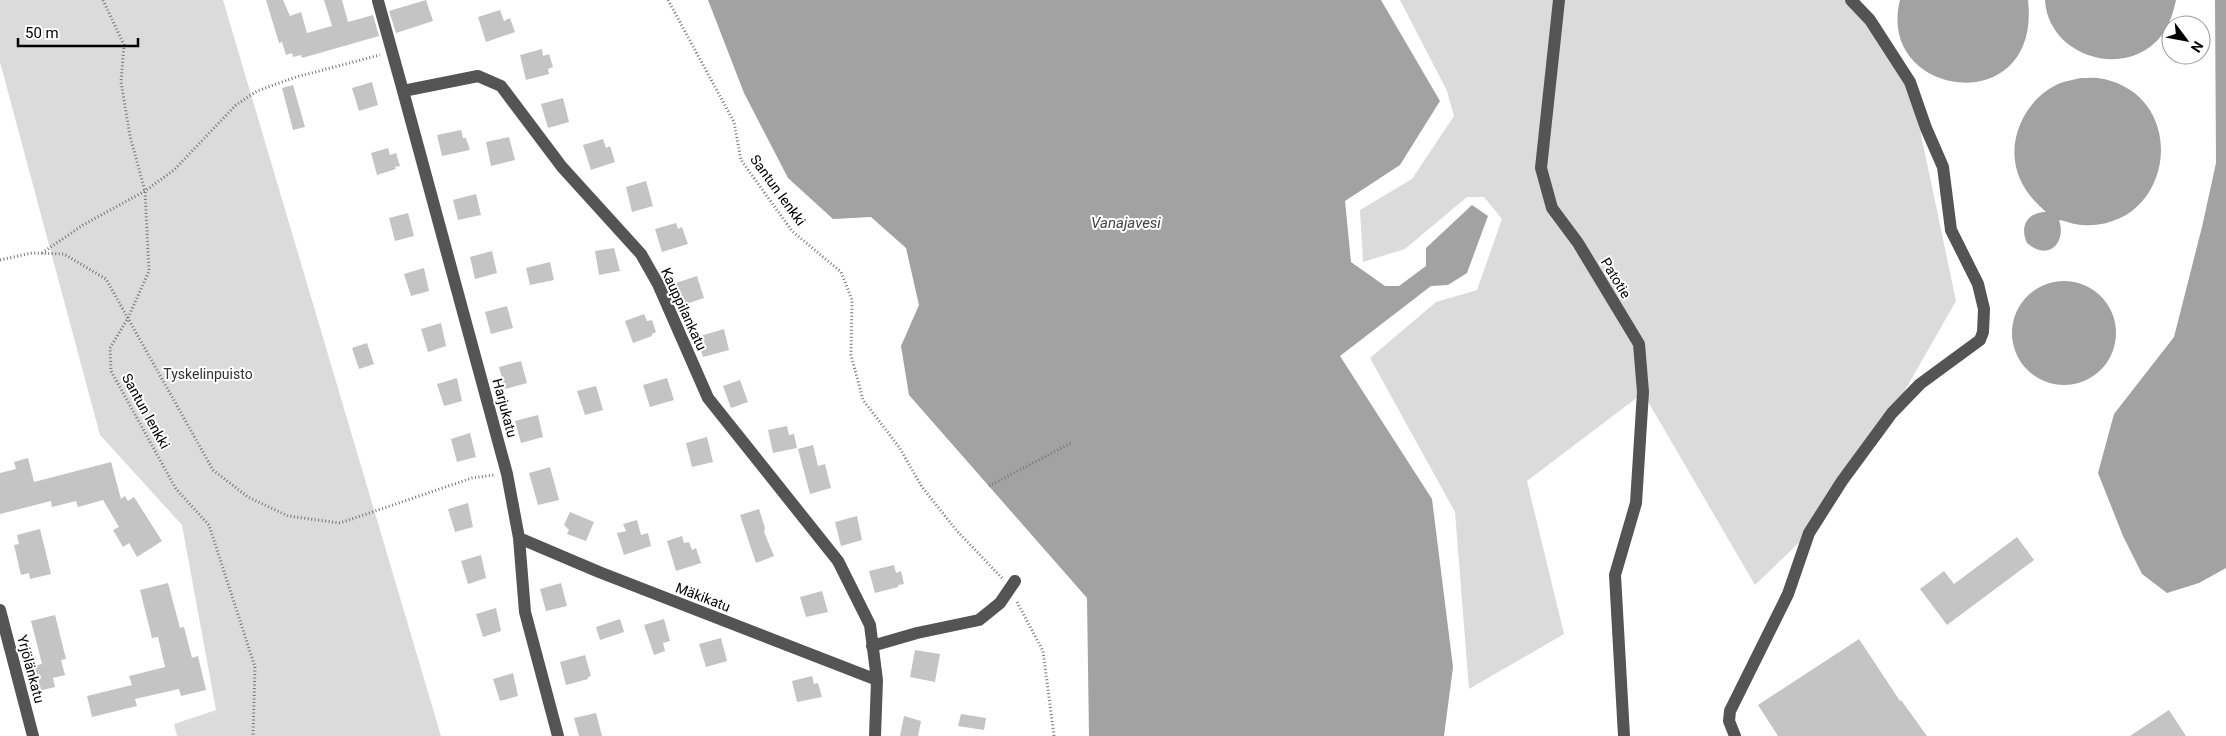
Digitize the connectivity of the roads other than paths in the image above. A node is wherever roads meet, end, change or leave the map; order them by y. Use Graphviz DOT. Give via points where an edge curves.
graph roads {
  1 [pos="1559,0"];
  2 [pos="1851,0"];
  3 [pos="378,1"];
  4 [pos="403,91"];
  5 [pos="519,538"];
  6 [pos="1012,585"];
  7 [pos="0,610"];
  8 [pos="872,646"];
  9 [pos="877,680"];
  10 [pos="33,736"];
  11 [pos="558,736"];
  12 [pos="875,736"];
  13 [pos="1624,736"];
  14 [pos="1735,736"];
  1 -- 13 [label="street, Patotie" via="1541,168 1552,208 1578,243 1639,344 1643,392 1636,503 1615,575"];
  2 -- 14 [label="street" via="1870,20 1910,82 1943,167 1951,230 1978,284 1984,309 1983,332 1980,340 1920,384 1892,413 1809,533 1788,594 1730,711 1729,721"];
  3 -- 4 [label="street"];
  4 -- 5 [label="street, Harjukatu" via="507,474"];
  4 -- 8 [label="street, Kauppilankatu" via="478,76 501,86 562,167 641,254 658,284 708,398 838,560 870,625"];
  5 -- 9 [label="street, Mäkikatu"];
  5 -- 11 [label="street, Harjukatu" via="525,612"];
  6 -- 8 [label="street" via="1000,603 979,620"];
  7 -- 10 [label="street, Yrjölänkatu"];
  8 -- 9 [label="street, Kauppilankatu"];
  9 -- 12 [label="street, Kauppilankatu"];
}
